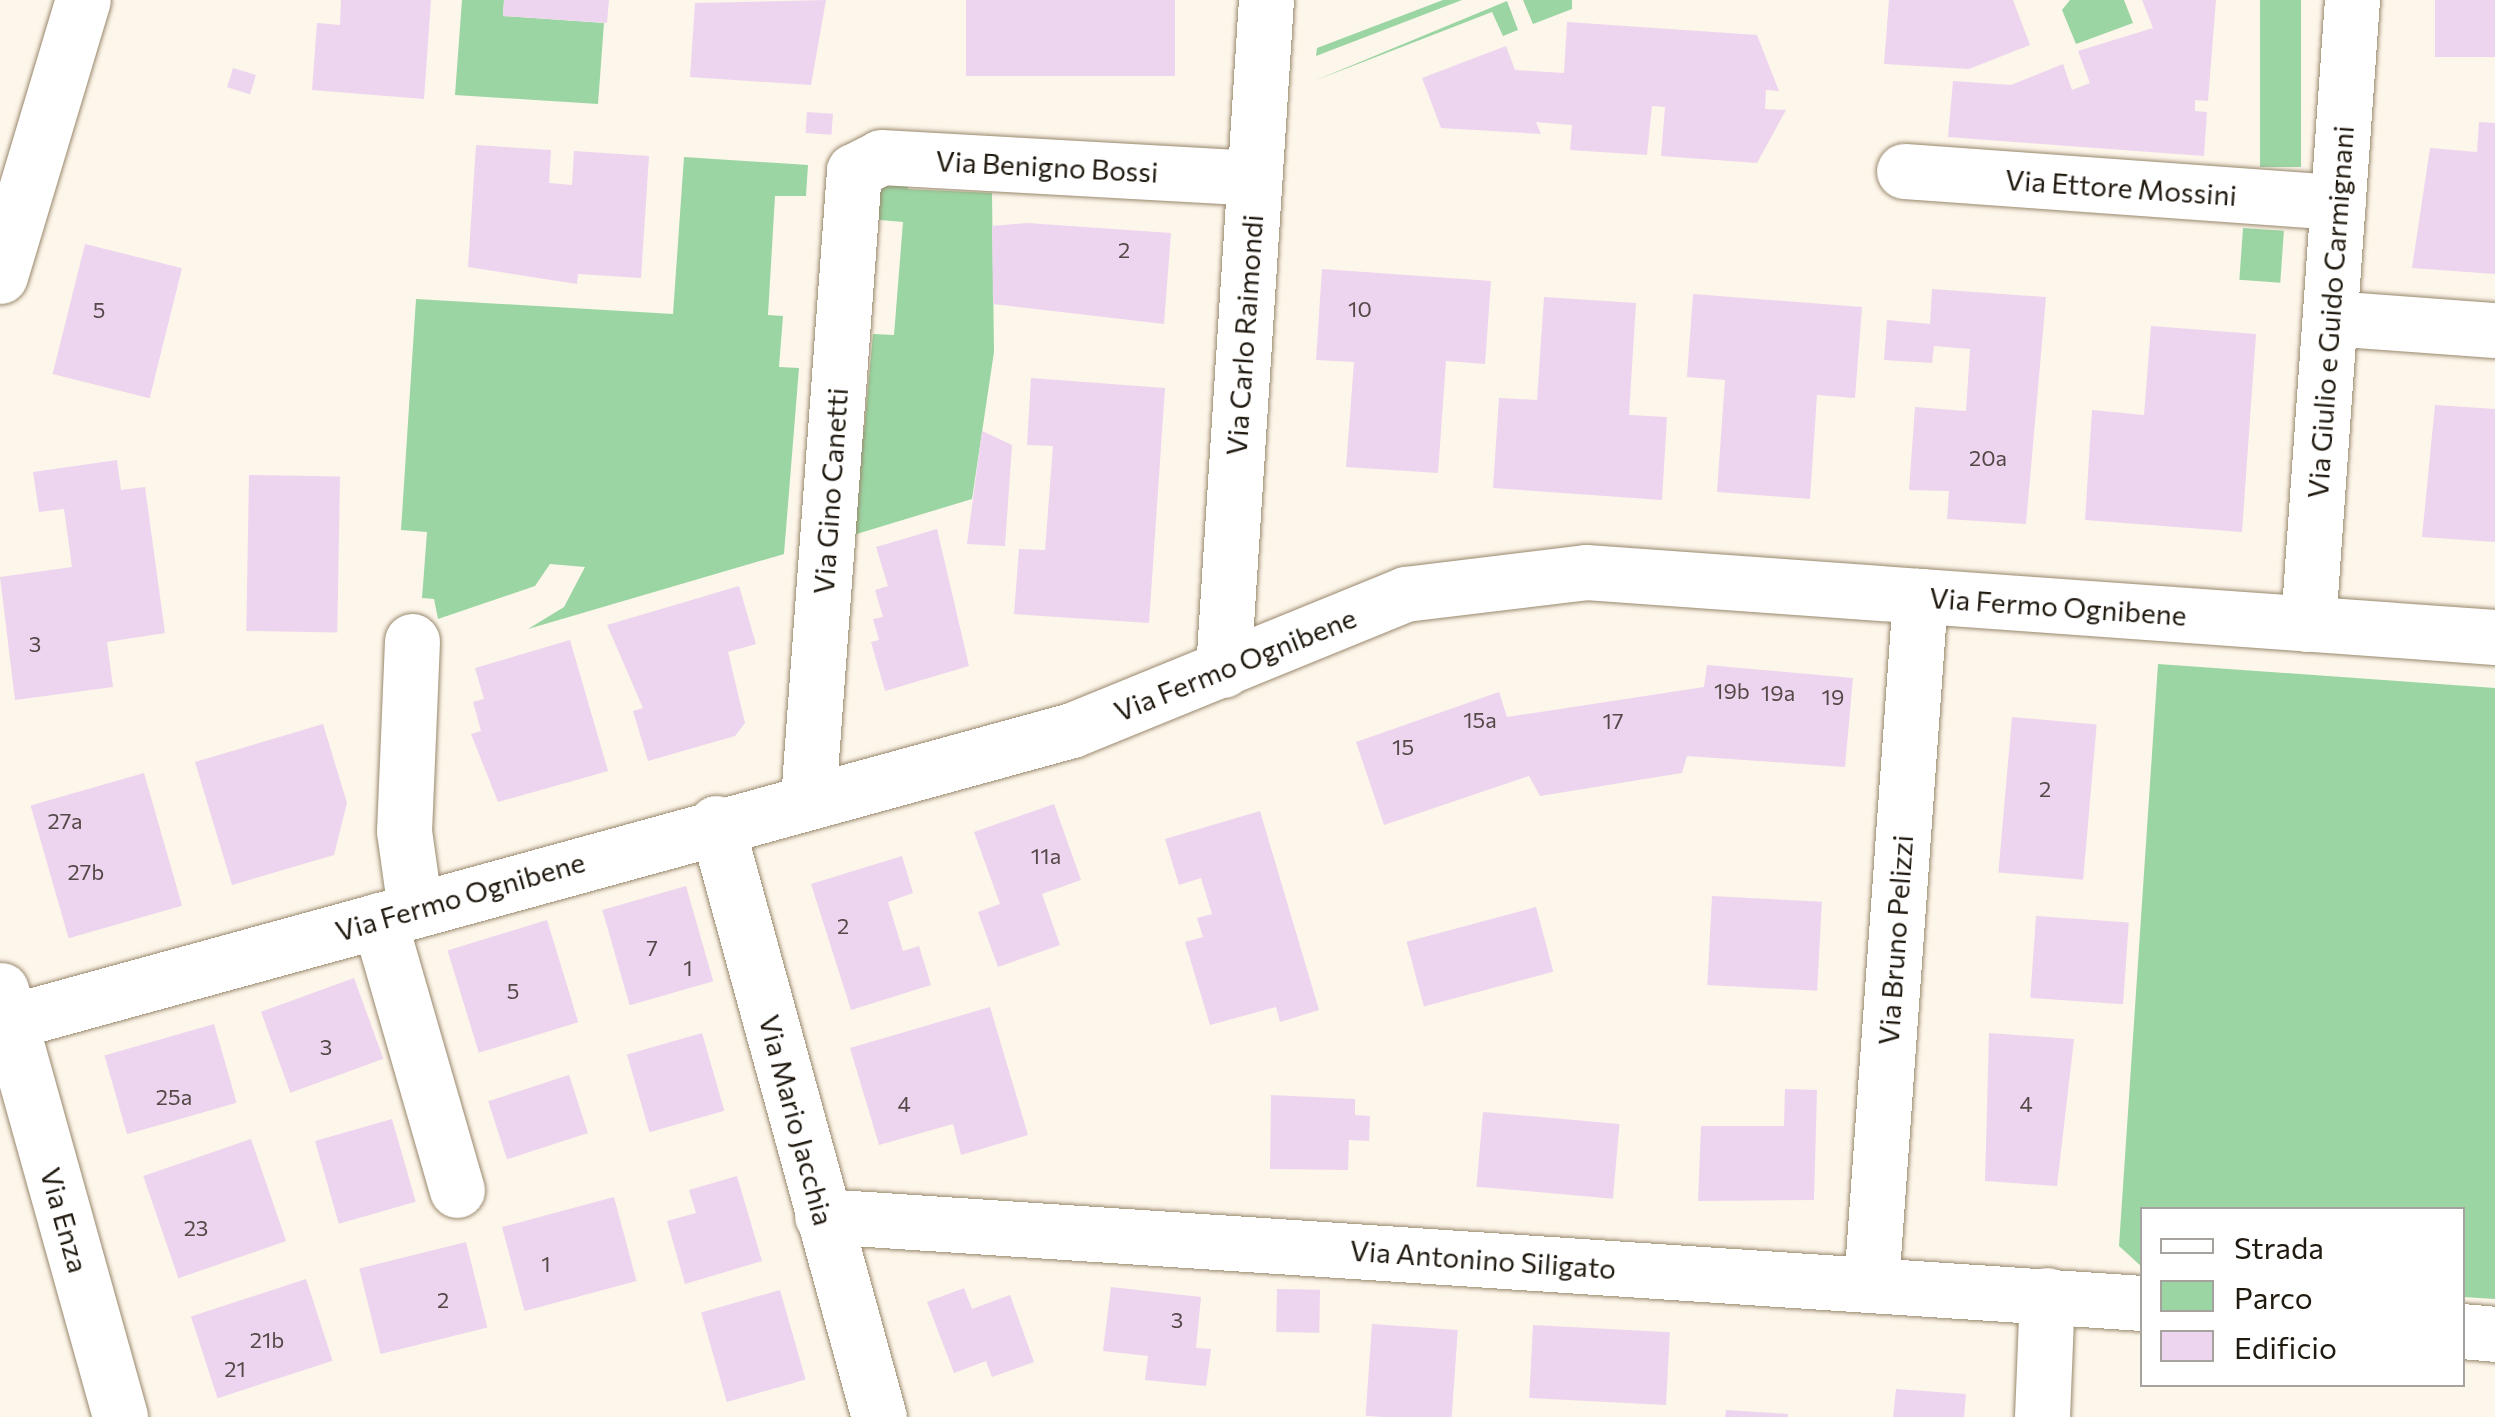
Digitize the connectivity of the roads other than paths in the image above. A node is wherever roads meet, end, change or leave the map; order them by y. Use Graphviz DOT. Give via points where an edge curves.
graph roads {
  1 [pos="83,0"];
  2 [pos="1266,0"];
  3 [pos="2352,0"];
  4 [pos="1904,171"];
  5 [pos="1254,178"];
  6 [pos="852,182"];
  7 [pos="2338,202"];
  8 [pos="0,276"];
  9 [pos="2330,318"];
  10 [pos="2495,330"];
  11 [pos="1920,596"];
  12 [pos="2308,624"];
  13 [pos="2495,637"];
  14 [pos="412,641"];
  15 [pos="1223,670"];
  16 [pos="808,800"];
  17 [pos="716,822"];
  18 [pos="397,915"];
  19 [pos="3,1006"];
  20 [pos="457,1190"];
  21 [pos="822,1216"];
  22 [pos="1871,1284"];
  23 [pos="2047,1294"];
  24 [pos="2140,1303"];
  25 [pos="2465,1331"];
  26 [pos="2495,1334"];
  27 [pos="120,1417"];
  28 [pos="879,1417"];
  29 [pos="2042,1417"];
  1 -- 8 [label="street"];
  2 -- 5 [label="street, Via Carlo Raimondi"];
  3 -- 7 [label="street, Via Giulio e Guido Carmignani"];
  4 -- 7 [label="street, Via Ettore Mossini"];
  5 -- 6 [label="street, Via Benigno Bossi" via="881,157 862,163"];
  5 -- 15 [label="street, Via Carlo Raimondi"];
  6 -- 16 [label="street, Via Gino Canetti"];
  7 -- 9 [label="street, Via Giulio e Guido Carmignani"];
  9 -- 10 [label="street"];
  9 -- 12 [label="street, Via Giulio e Guido Carmignani"];
  11 -- 12 [label="street, Via Fermo Ognibene"];
  11 -- 15 [label="street, Via Fermo Ognibene" via="1586,572 1405,594"];
  11 -- 22 [label="street, Via Bruno Pelizzi"];
  12 -- 13 [label="street, Via Fermo Ognibene"];
  14 -- 18 [label="street"];
  15 -- 16 [label="street, Via Fermo Ognibene" via="1072,730"];
  16 -- 17 [label="street, Via Fermo Ognibene"];
  17 -- 18 [label="street, Via Fermo Ognibene"];
  17 -- 21 [label="street, Via Mario Jacchia"];
  18 -- 19 [label="street, Via Fermo Ognibene"];
  18 -- 20 [label="street"];
  19 -- 27 [label="street, Via Enza"];
  21 -- 22 [label="street, Via Antonino Siligato"];
  21 -- 28 [label="street, Via Mario Jacchia"];
  22 -- 23 [label="street, Via Antonino Siligato"];
  23 -- 24 [label="street, Via Antonino Siligato"];
  23 -- 29 [label="street"];
  25 -- 26 [label="street"];
}
